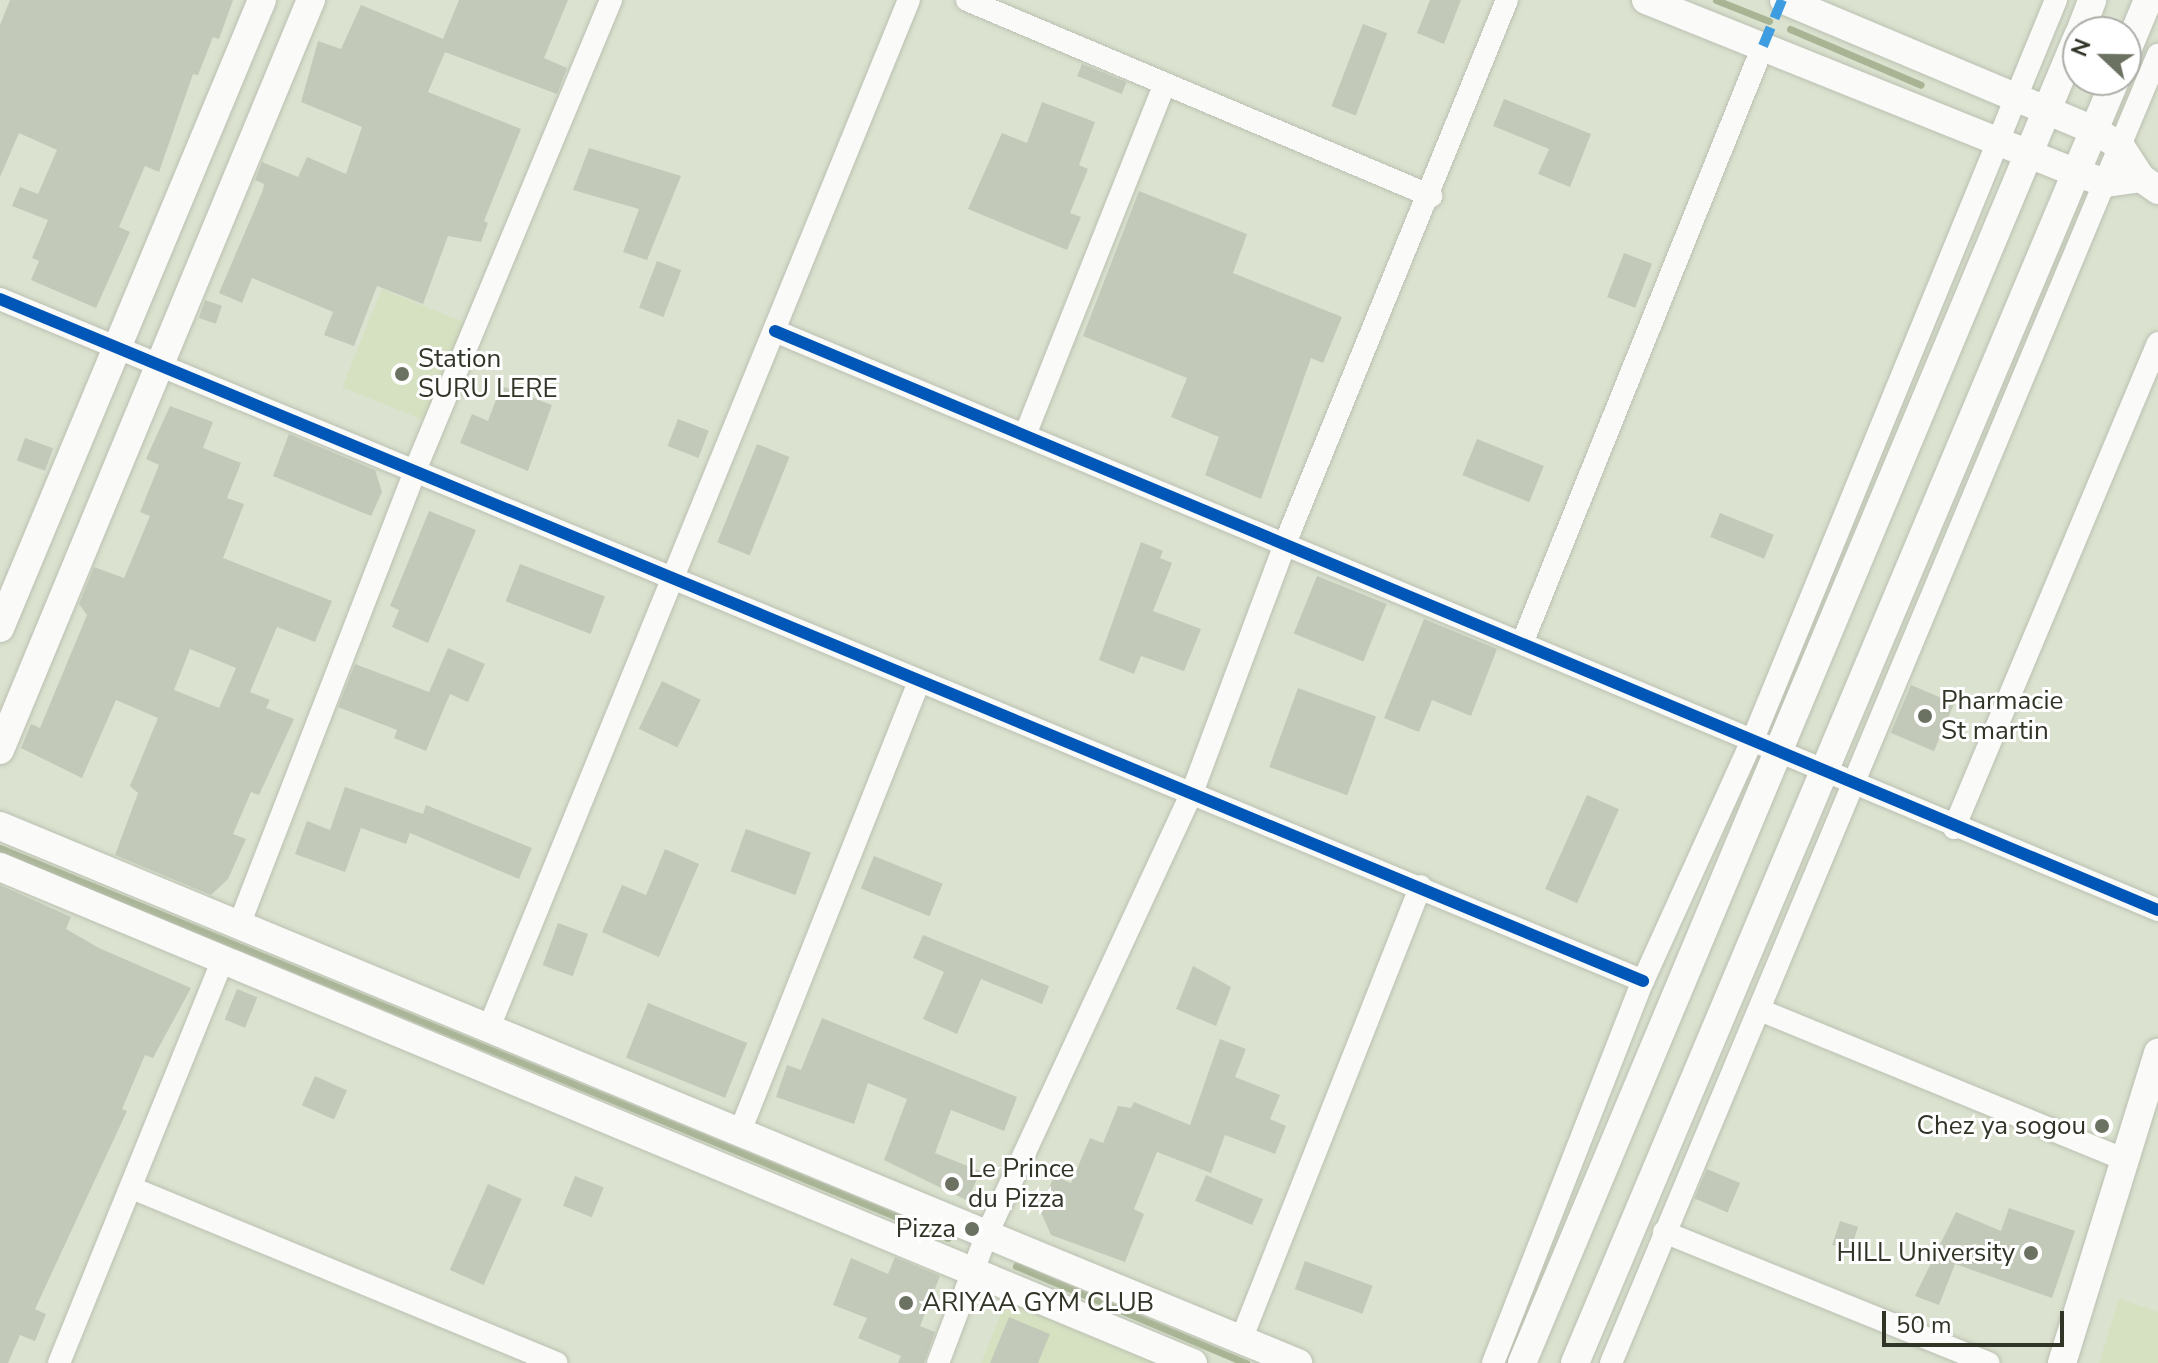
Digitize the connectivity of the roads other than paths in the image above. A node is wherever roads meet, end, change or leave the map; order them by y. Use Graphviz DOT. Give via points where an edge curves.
graph roads {
  1 [pos="262,0"];
  2 [pos="311,0"];
  3 [pos="611,0"];
  4 [pos="909,0"];
  5 [pos="967,0"];
  6 [pos="1507,0"];
  7 [pos="1646,0"];
  8 [pos="1784,0"];
  9 [pos="2056,0"];
  10 [pos="1763,46"];
  11 [pos="2158,55"];
  12 [pos="2062,77"];
  13 [pos="1164,86"];
  14 [pos="2108,96"];
  15 [pos="2017,97"];
  16 [pos="2048,112"];
  17 [pos="2094,130"];
  18 [pos="1999,141"];
  19 [pos="2121,147"];
  20 [pos="2030,154"];
  21 [pos="2077,173"];
  22 [pos="2106,183"];
  23 [pos="2149,184"];
  24 [pos="1431,196"];
  25 [pos="0,299"];
  26 [pos="775,331"];
  27 [pos="2158,343"];
  28 [pos="118,346"];
  29 [pos="160,363"];
  30 [pos="1025,435"];
  31 [pos="416,468"];
  32 [pos="1286,541"];
  33 [pos="672,576"];
  34 [pos="0,628"];
  35 [pos="1523,641"];
  36 [pos="918,684"];
  37 [pos="1753,739"];
  38 [pos="0,750"];
  39 [pos="1780,752"];
  40 [pos="1827,773"];
  41 [pos="1853,785"];
  42 [pos="1193,790"];
  43 [pos="0,826"];
  44 [pos="1954,828"];
  45 [pos="0,867"];
  46 [pos="1421,886"];
  47 [pos="2158,910"];
  48 [pos="239,925"];
  49 [pos="222,962"];
  50 [pos="1643,981"];
  51 [pos="1760,1010"];
  52 [pos="490,1025"];
  53 [pos="2158,1052"];
  54 [pos="741,1129"];
  55 [pos="2125,1160"];
  56 [pos="132,1188"];
  57 [pos="1664,1232"];
  58 [pos="987,1234"];
  59 [pos="970,1275"];
  60 [pos="1241,1340"];
  61 [pos="59,1363"];
  62 [pos="556,1363"];
  63 [pos="938,1363"];
  64 [pos="1193,1363"];
  65 [pos="1298,1363"];
  66 [pos="1493,1363"];
  67 [pos="1522,1363"];
  68 [pos="1575,1363"];
  69 [pos="1611,1363"];
  70 [pos="1989,1363"];
  71 [pos="2062,1363"];
  1 -- 28 [label="street"];
  2 -- 29 [label="street"];
  3 -- 31 [label="street"];
  4 -- 26 [label="street"];
  5 -- 13 [label="street"];
  6 -- 24 [label="street"];
  7 -- 10 [label="street"];
  8 -- 15 [label="street"];
  9 -- 15 [label="street"];
  10 -- 18 [label="street"];
  10 -- 35 [label="street"];
  11 -- 19 [label="street"];
  12 -- 16 [label="street"];
  13 -- 24 [label="street"];
  13 -- 30 [label="street"];
  14 -- 17 [label="street"];
  15 -- 16 [label="street"];
  15 -- 18 [label="street"];
  16 -- 17 [label="street"];
  16 -- 20 [label="street"];
  17 -- 19 [label="street"];
  17 -- 21 [label="street"];
  18 -- 20 [label="street"];
  18 -- 37 [label="street"];
  19 -- 22 [label="street"];
  19 -- 23 [label="street"];
  20 -- 21 [label="street"];
  20 -- 39 [label="street"];
  21 -- 22 [label="street"];
  21 -- 40 [label="street"];
  22 -- 23 [label="street"];
  22 -- 41 [label="street"];
  24 -- 32 [label="street"];
  25 -- 28 [label="street"];
  26 -- 30 [label="street"];
  26 -- 33 [label="street"];
  27 -- 44 [label="street"];
  28 -- 29 [label="street"];
  28 -- 34 [label="street"];
  29 -- 31 [label="street"];
  29 -- 38 [label="street"];
  30 -- 32 [label="street"];
  31 -- 33 [label="street"];
  31 -- 48 [label="street"];
  32 -- 35 [label="street"];
  32 -- 42 [label="street"];
  33 -- 36 [label="street"];
  33 -- 52 [label="street"];
  35 -- 37 [label="street"];
  36 -- 42 [label="street"];
  36 -- 54 [label="street"];
  37 -- 39 [label="street"];
  37 -- 50 [label="street"];
  39 -- 40 [label="street"];
  39 -- 67 [label="street"];
  40 -- 41 [label="street"];
  40 -- 68 [label="street"];
  41 -- 44 [label="street"];
  41 -- 51 [label="street"];
  42 -- 46 [label="street"];
  42 -- 58 [label="street"];
  43 -- 48 [label="street"];
  44 -- 47 [label="street"];
  45 -- 49 [label="street"];
  46 -- 50 [label="street"];
  46 -- 60 [label="street"];
  48 -- 52 [label="street"];
  49 -- 56 [label="street"];
  49 -- 59 [label="street"];
  50 -- 66 [label="street"];
  51 -- 55 [label="street"];
  51 -- 57 [label="street"];
  52 -- 54 [label="street"];
  53 -- 55 [label="street"];
  54 -- 58 [label="street"];
  55 -- 71 [label="street"];
  56 -- 61 [label="street"];
  56 -- 62 [label="street"];
  57 -- 69 [label="street"];
  57 -- 70 [label="street"];
  58 -- 59 [label="street"];
  58 -- 60 [label="street"];
  59 -- 63 [label="street"];
  59 -- 64 [label="street"];
  60 -- 65 [label="street"];
}
